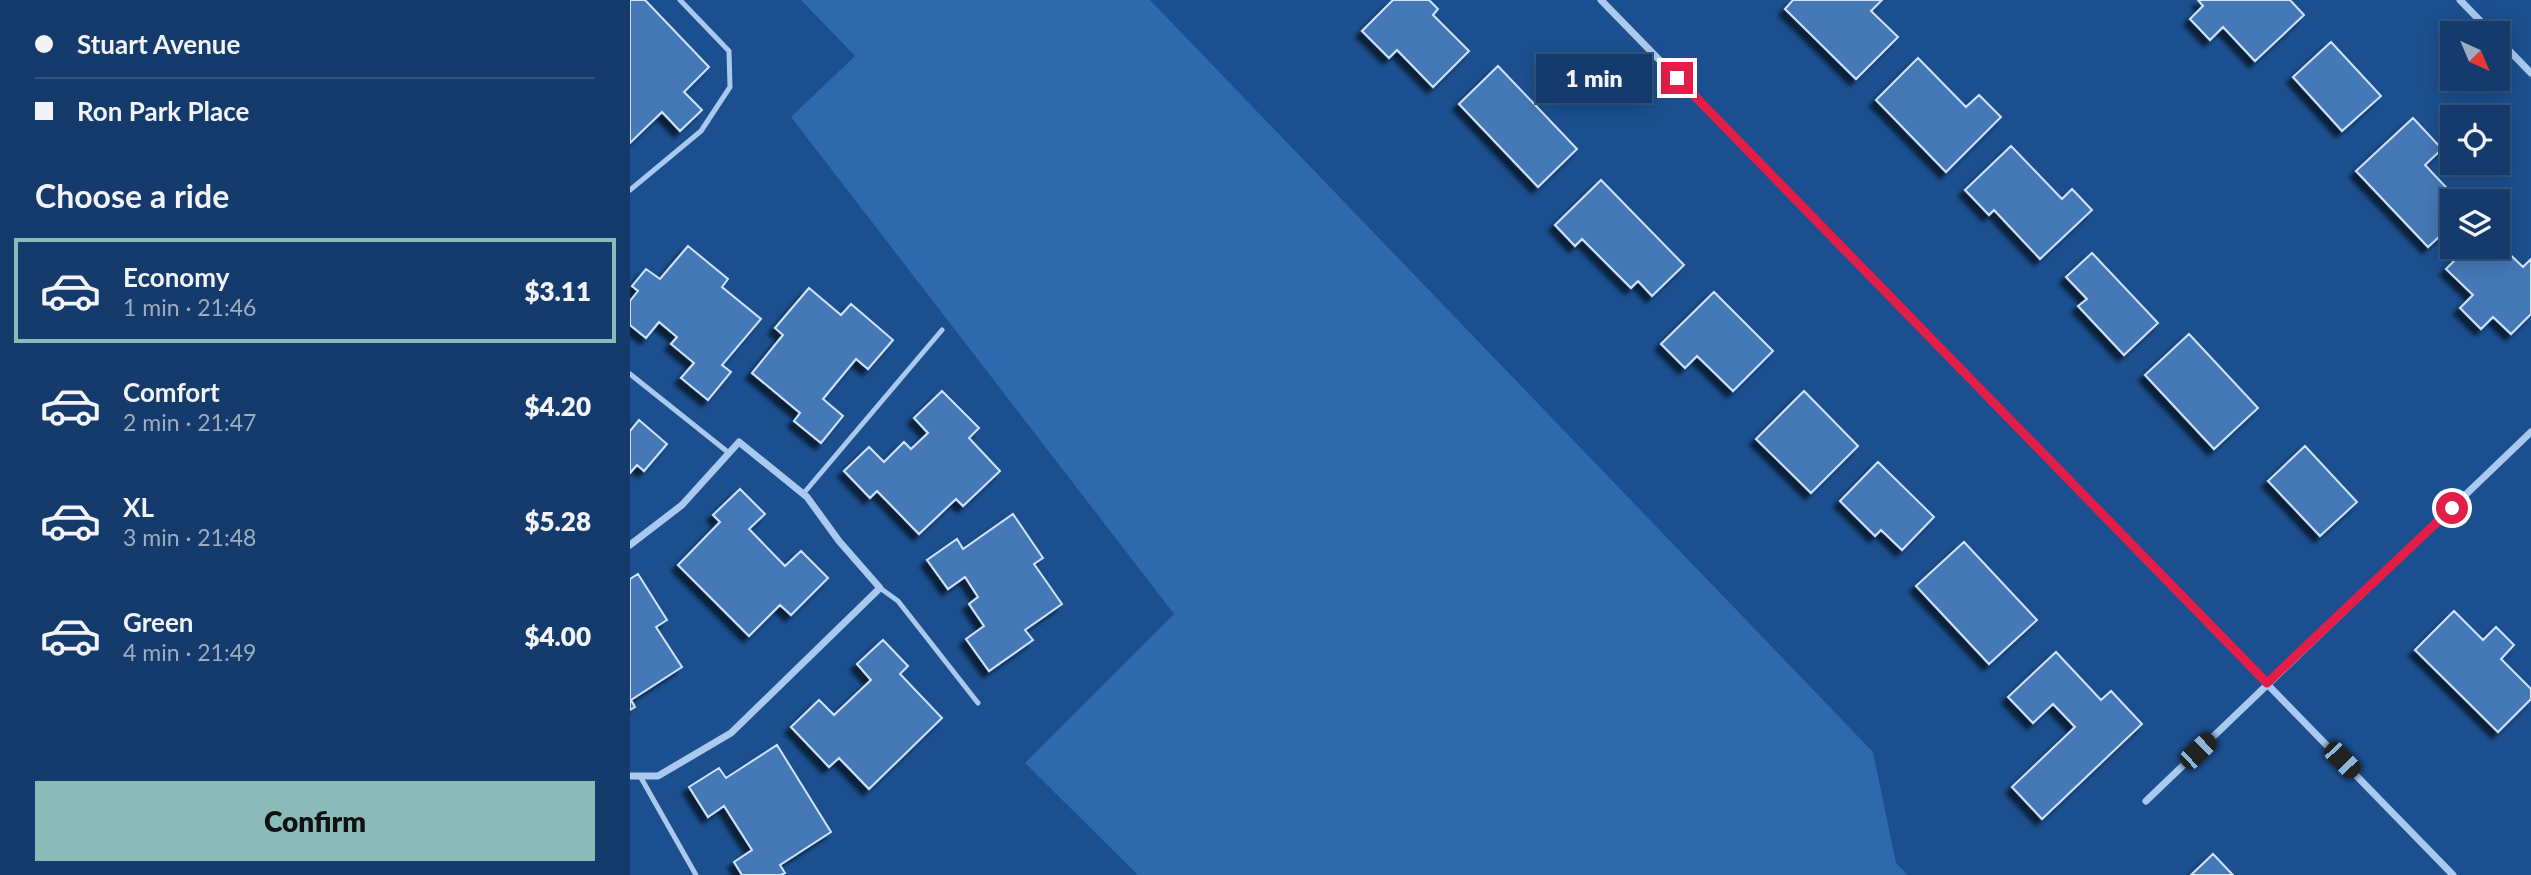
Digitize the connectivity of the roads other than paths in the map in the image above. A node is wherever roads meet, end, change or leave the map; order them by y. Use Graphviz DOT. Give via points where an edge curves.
graph roads {
  1 [pos="680,0"];
  2 [pos="1601,0"];
  3 [pos="2460,0"];
  4 [pos="2480,21"];
  5 [pos="2510,51"];
  6 [pos="2531,73"];
  7 [pos="630,190"];
  8 [pos="942,330"];
  9 [pos="630,374"];
  10 [pos="2531,432"];
  11 [pos="729,453"];
  12 [pos="803,494"];
  13 [pos="630,545"];
  14 [pos="880,588"];
  15 [pos="2267,683"];
  16 [pos="978,703"];
  17 [pos="630,776"];
  18 [pos="640,776"];
  19 [pos="2146,801"];
  20 [pos="696,875"];
  21 [pos="2454,875"];
  1 -- 7 [label="lane" via="729,51 730,86 701,131"];
  2 -- 15 [label="street"];
  3 -- 4 [label="street"];
  5 -- 6 [label="street"];
  8 -- 12 [label="lane"];
  9 -- 11 [label="lane"];
  10 -- 15 [label="street"];
  11 -- 12 [label="street" via="739,442"];
  11 -- 13 [label="street" via="682,505"];
  12 -- 14 [label="street"];
  14 -- 16 [label="lane" via="898,601"];
  14 -- 18 [label="street" via="731,733 658,776"];
  15 -- 19 [label="street"];
  15 -- 21 [label="street"];
  17 -- 18 [label="street"];
  18 -- 20 [label="lane"];
}
